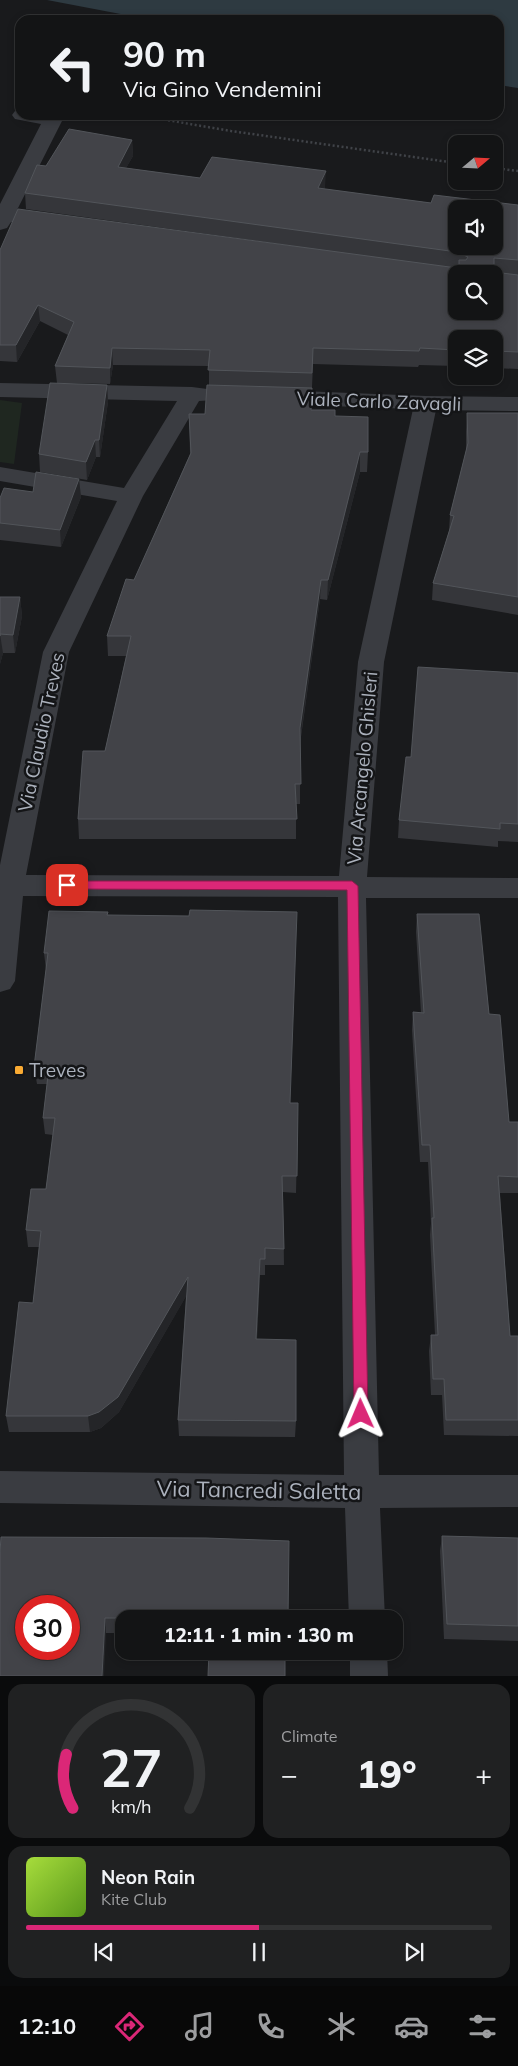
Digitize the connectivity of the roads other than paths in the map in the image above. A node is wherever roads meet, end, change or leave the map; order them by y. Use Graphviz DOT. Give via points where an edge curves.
graph roads {
  1 [pos="47,120"];
  2 [pos="2,218"];
  3 [pos="74,224"];
  4 [pos="0,390"];
  5 [pos="192,394"];
  6 [pos="426,403"];
  7 [pos="518,404"];
  8 [pos="0,474"];
  9 [pos="131,496"];
  10 [pos="5,885"];
  11 [pos="352,886"];
  12 [pos="518,888"];
  13 [pos="0,982"];
  14 [pos="0,1486"];
  15 [pos="518,1491"];
  16 [pos="362,1492"];
  17 [pos="367,1610"];
  18 [pos="368,1660"];
  19 [pos="369,1676"];
  1 -- 2 [label="street" via="52,121"];
  2 -- 3 [label="street"];
  4 -- 5 [label="street, Viale Carlo Zavagli"];
  5 -- 6 [label="street, Viale Carlo Zavagli"];
  5 -- 9 [label="street, Via Claudio Treves"];
  6 -- 7 [label="street, Viale Carlo Zavagli"];
  6 -- 11 [label="street, Via Arcangelo Ghisleri" via="370,662"];
  8 -- 9 [label="street"];
  9 -- 10 [label="street, Via Claudio Treves" via="56,652"];
  10 -- 11 [label="street"];
  10 -- 13 [label="street, Via Claudio Treves"];
  11 -- 12 [label="street"];
  11 -- 16 [label="street, Via Arcangelo Ghisleri"];
  14 -- 16 [label="street, Via Tancredi Saletta"];
  15 -- 16 [label="street, Via Tancredi Saletta"];
  16 -- 17 [label="street, Via Arcangelo Ghisleri"];
  18 -- 19 [label="street"];
}
